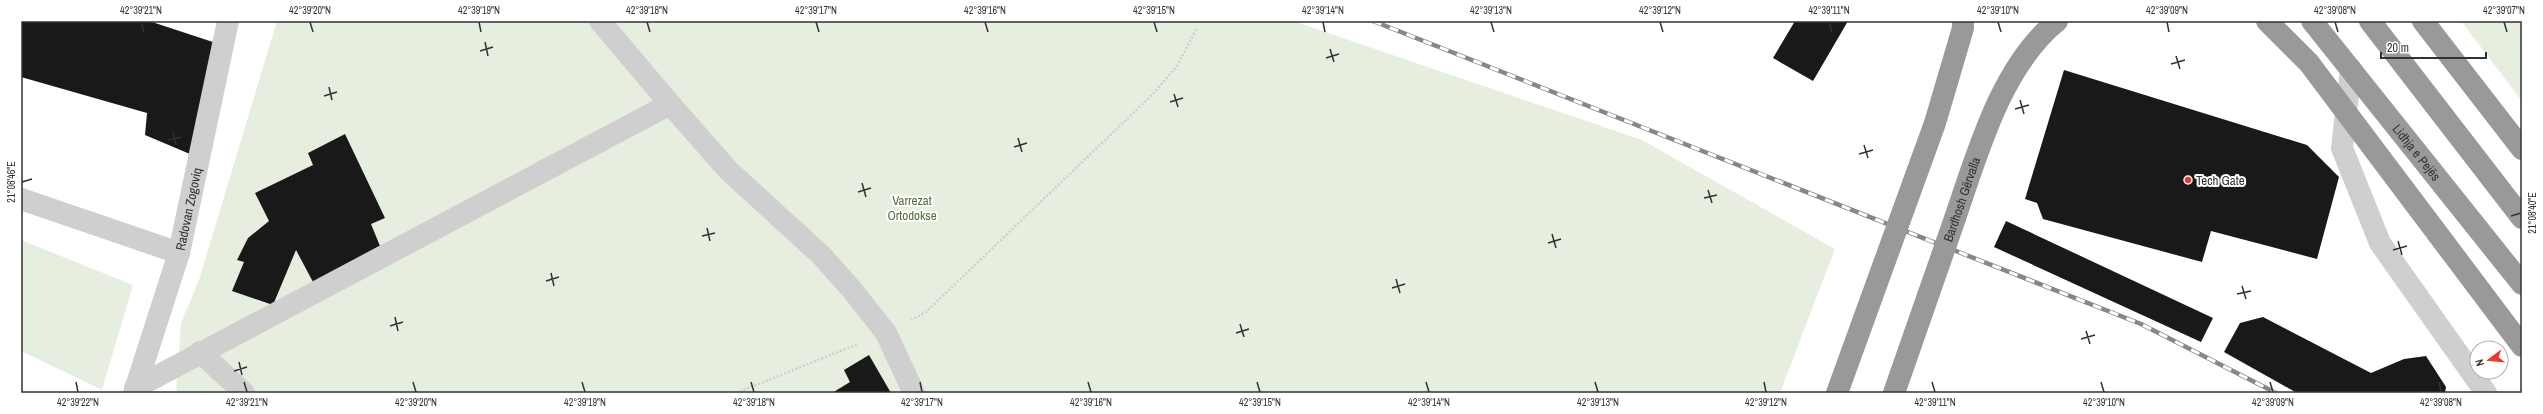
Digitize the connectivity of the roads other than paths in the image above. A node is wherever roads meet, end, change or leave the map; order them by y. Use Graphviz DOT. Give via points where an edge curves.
graph roads {
  1 [pos="228,21"];
  2 [pos="600,21"];
  3 [pos="1963,21"];
  4 [pos="2057,21"];
  5 [pos="2267,21"];
  6 [pos="2312,21"];
  7 [pos="2370,21"];
  8 [pos="2423,21"];
  9 [pos="2351,69"];
  10 [pos="670,104"];
  11 [pos="2522,149"];
  12 [pos="21,198"];
  13 [pos="2522,218"];
  14 [pos="179,253"];
  15 [pos="2522,284"];
  16 [pos="2522,346"];
  17 [pos="200,352"];
  18 [pos="134,391"];
  19 [pos="244,393"];
  20 [pos="914,393"];
  21 [pos="1837,393"];
  22 [pos="1894,393"];
  23 [pos="2486,393"];
  1 -- 14 [label="street, Radovan Zogoviq"];
  2 -- 10 [label="street"];
  3 -- 21 [label="highway, bridge" via="1935,123"];
  4 -- 22 [label="highway, Bardhosh Gërvalla, bridge" via="2027,52 2004,92 1984,138"];
  5 -- 16 [label="highway, bridge" via="2309,63"];
  6 -- 9 [label="highway, Lidhja e Pejës"];
  7 -- 13 [label="highway"];
  8 -- 11 [label="highway"];
  9 -- 15 [label="highway, Lidhja e Pejës"];
  9 -- 23 [label="street" via="2342,148 2380,243"];
  10 -- 17 [label="street"];
  10 -- 20 [label="street" via="729,171 820,255 853,291 886,333"];
  12 -- 14 [label="street"];
  14 -- 18 [label="street, Radovan Zogoviq"];
  17 -- 18 [label="street"];
  17 -- 19 [label="street"];
}
